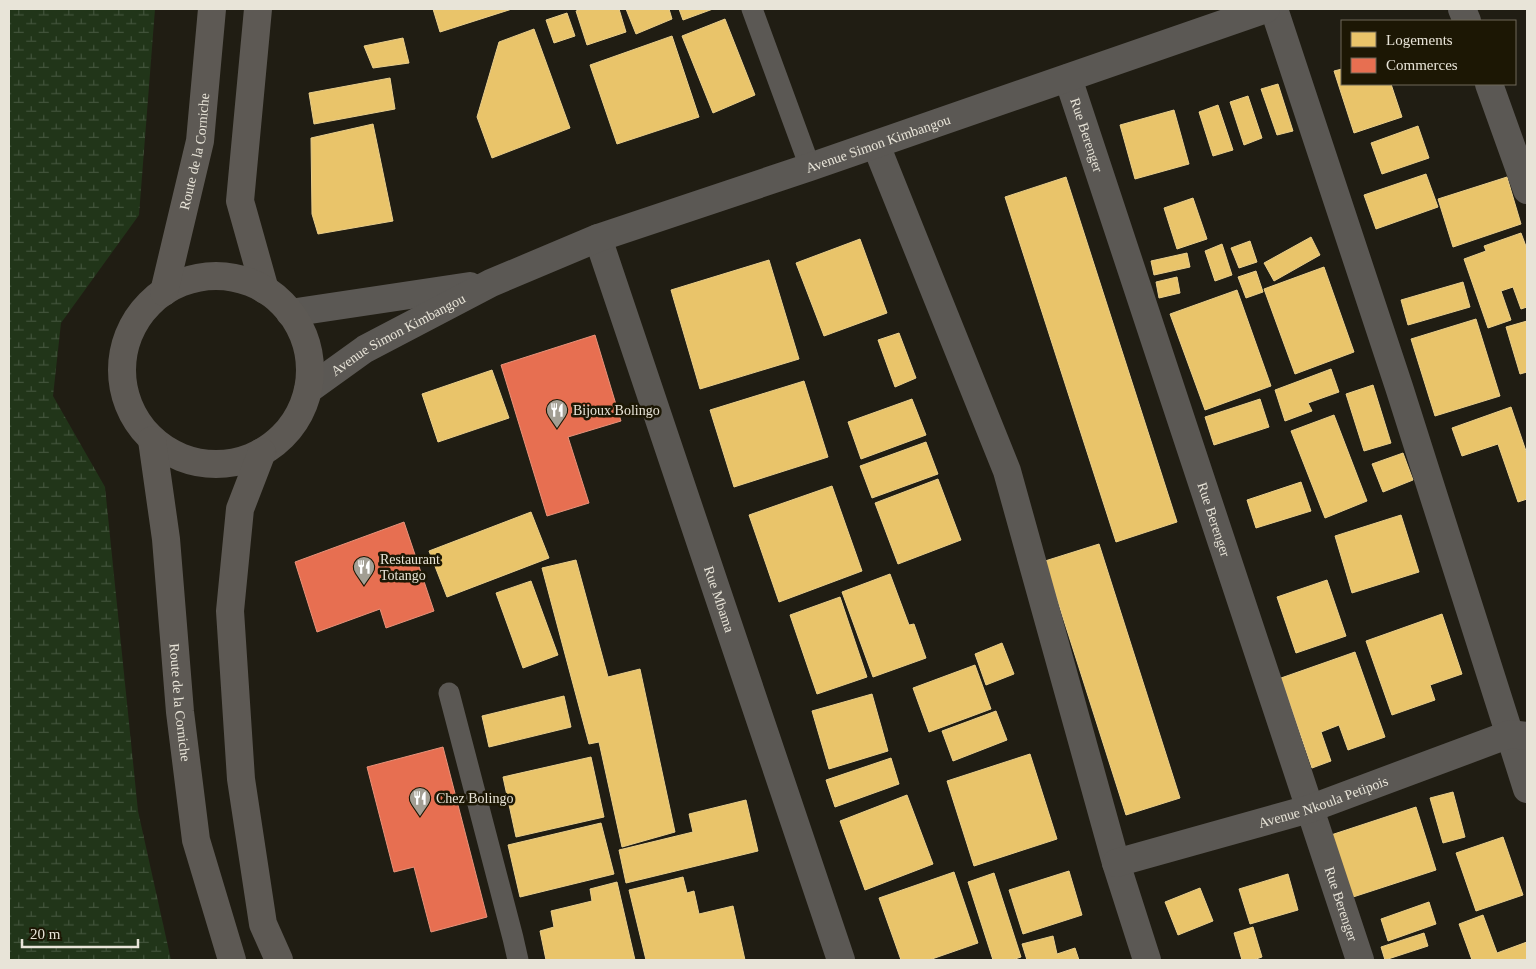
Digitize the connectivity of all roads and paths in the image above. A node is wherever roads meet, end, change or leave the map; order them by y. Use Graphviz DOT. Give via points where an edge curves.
graph roads {
  1 [pos="212,9"];
  2 [pos="258,9"];
  3 [pos="752,9"];
  4 [pos="1266,9"];
  5 [pos="1274,9"];
  6 [pos="1068,78"];
  7 [pos="1489,85"];
  8 [pos="876,144"];
  9 [pos="810,167"];
  10 [pos="1527,190"];
  11 [pos="598,238"];
  12 [pos="491,283"];
  13 [pos="265,290"];
  14 [pos="164,292"];
  15 [pos="290,313"];
  16 [pos="308,390"];
  17 [pos="152,440"];
  18 [pos="262,452"];
  19 [pos="449,693"];
  20 [pos="1518,735"];
  21 [pos="1527,789"];
  22 [pos="1309,809"];
  23 [pos="1116,863"];
  24 [pos="232,960"];
  25 [pos="279,960"];
  26 [pos="518,960"];
  27 [pos="841,960"];
  28 [pos="1147,960"];
  29 [pos="1360,960"];
  1 -- 14 [label="main road, Route de la Corniche" via="200,141"];
  2 -- 13 [label="main road" via="240,201"];
  3 -- 9 [label="lane"];
  4 -- 6 [label="street, Avenue Simon Kimbangou"];
  5 -- 20 [label="street"];
  6 -- 8 [label="street, Avenue Simon Kimbangou"];
  6 -- 22 [label="street, Rue Berenger"];
  7 -- 10 [label="street"];
  8 -- 9 [label="street, Avenue Simon Kimbangou"];
  8 -- 23 [label="street" via="1007,472"];
  9 -- 11 [label="street, Avenue Simon Kimbangou"];
  11 -- 12 [label="street, Avenue Simon Kimbangou"];
  11 -- 27 [label="street, Rue Mbama"];
  12 -- 15 [label="street, Avenue Simon Kimbangou"];
  12 -- 16 [label="street, Avenue Simon Kimbangou" via="365,349"];
  13 -- 14 [label="main road" via="241,279 214,276 188,281"];
  13 -- 15 [label="main road" via="280,300"];
  14 -- 17 [label="main road" via="143,311 128,336 122,364 124,392 134,418"];
  15 -- 16 [label="main road" via="304,336 310,363"];
  16 -- 18 [label="main road" via="298,415 283,436"];
  17 -- 18 [label="main road" via="176,456 205,464 234,463"];
  17 -- 24 [label="main road, Route de la Corniche" via="166,539 180,712 196,840"];
  18 -- 25 [label="main road" via="240,509 230,611 240,779 263,924"];
  19 -- 26 [label="lane"];
  20 -- 21 [label="street"];
  20 -- 22 [label="street, Avenue Nkoula Petipois"];
  22 -- 23 [label="street, Avenue Nkoula Petipois"];
  22 -- 29 [label="street, Rue Berenger"];
  23 -- 28 [label="street"];
}
